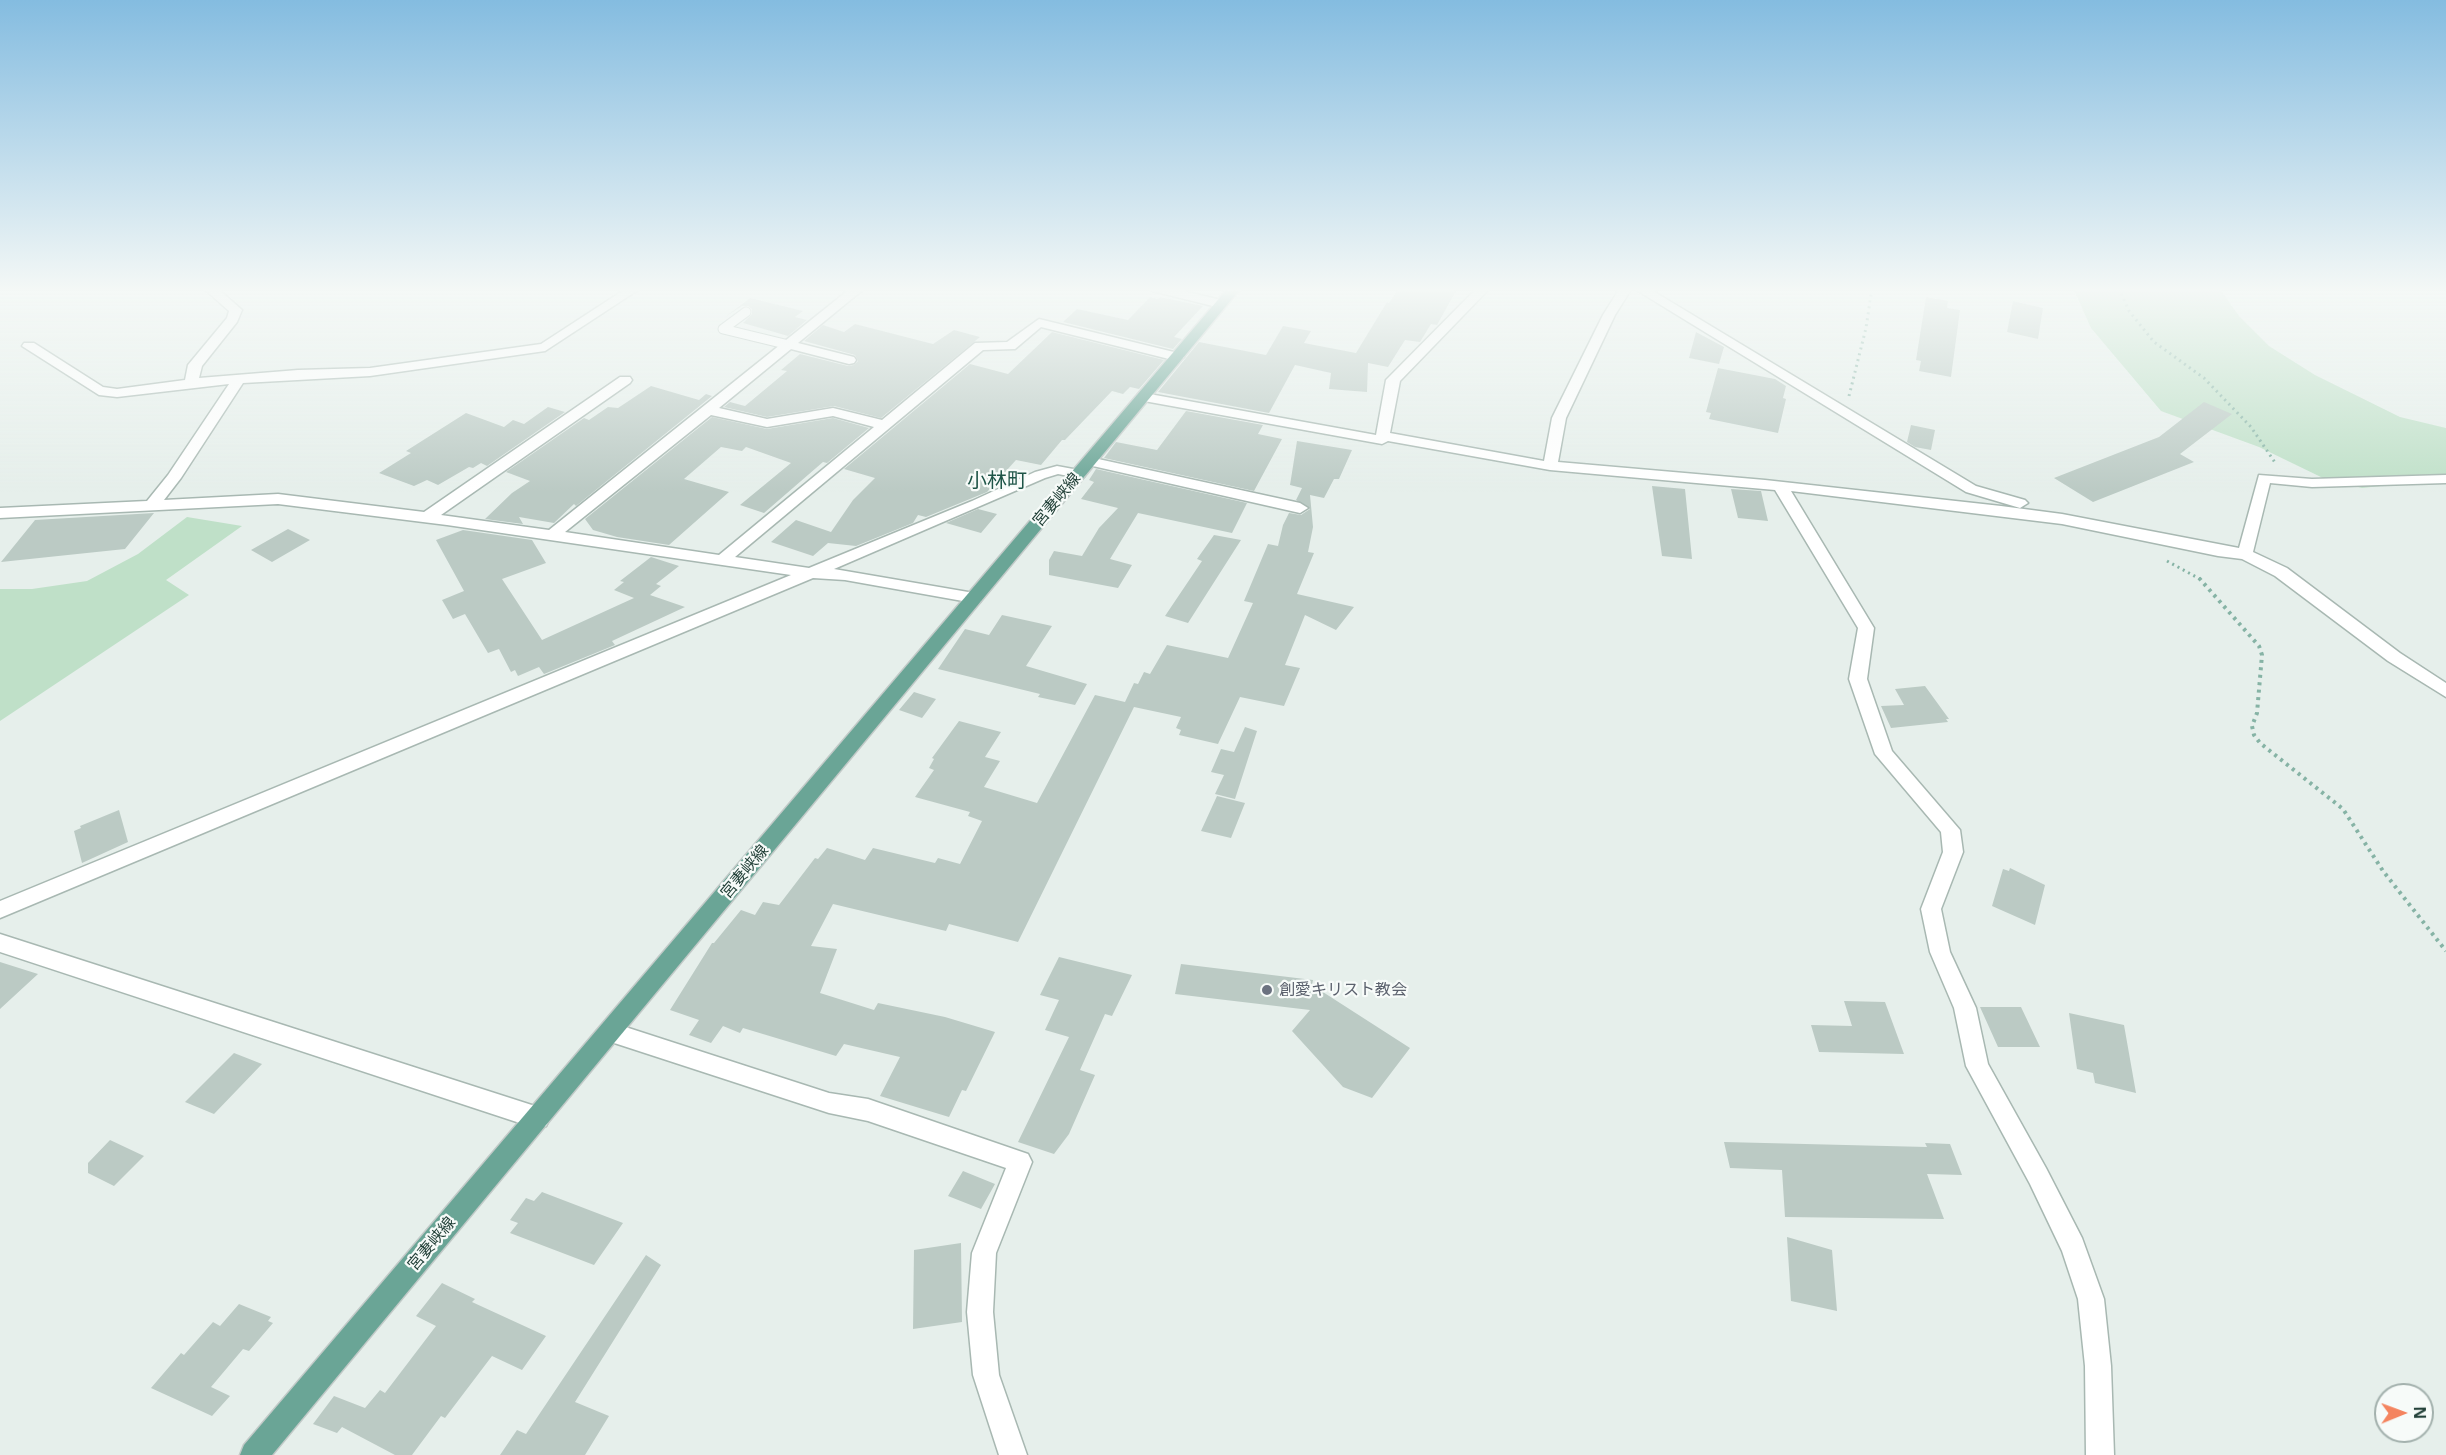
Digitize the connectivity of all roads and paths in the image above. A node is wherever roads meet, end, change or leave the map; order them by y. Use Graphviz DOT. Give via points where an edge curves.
graph roads {
  1 [pos="45,356"];
  2 [pos="202,356"];
  3 [pos="483,356"];
  4 [pos="776,356"];
  5 [pos="833,356"];
  6 [pos="968,356"];
  7 [pos="1173,356"];
  8 [pos="1417,356"];
  9 [pos="1589,356"];
  10 [pos="1749,356"];
  11 [pos="1859,356"];
  12 [pos="2173,356"];
  13 [pos="1177,357"];
  14 [pos="849,360"];
  15 [pos="239,379"];
  16 [pos="625,380"];
  17 [pos="191,383"];
  18 [pos="1144,397"];
  19 [pos="709,410"];
  20 [pos="1844,414"];
  21 [pos="884,425"];
  22 [pos="1383,436"];
  23 [pos="1550,466"];
  24 [pos="1084,467"];
  25 [pos="2264,478"];
  26 [pos="2446,479"];
  27 [pos="1780,486"];
  28 [pos="152,505"];
  29 [pos="1300,508"];
  30 [pos="0,513"];
  31 [pos="426,518"];
  32 [pos="2062,519"];
  33 [pos="551,536"];
  34 [pos="2245,554"];
  35 [pos="722,560"];
  36 [pos="2165,560"];
  37 [pos="811,573"];
  38 [pos="974,598"];
  39 [pos="2446,691"];
  40 [pos="0,910"];
  41 [pos="0,943"];
  42 [pos="2446,951"];
  43 [pos="610,1032"];
  44 [pos="538,1118"];
  45 [pos="255,1455"];
  46 [pos="1013,1455"];
  47 [pos="2100,1455"];
  1 -- 17 [label="street" via="99,390 117,393"];
  2 -- 17 [label="street" via="195,365"];
  3 -- 15 [label="street" via="370,372"];
  4 -- 19 [label="street"];
  5 -- 14 [label="street"];
  6 -- 21 [label="street"];
  7 -- 13 [label="street"];
  8 -- 22 [label="street" via="1393,380"];
  9 -- 23 [label="street" via="1559,418"];
  10 -- 20 [label="street"];
  11 -- 20 [label="path"];
  12 -- 25 [label="path" via="2204,378 2252,427 2275,461 2278,475"];
  13 -- 18 [label="main road, 宮妻峡線"];
  15 -- 17 [label="street"];
  15 -- 28 [label="street"];
  16 -- 31 [label="street"];
  18 -- 22 [label="street" via="1382,440"];
  18 -- 24 [label="main road, 宮妻峡線"];
  19 -- 21 [label="street" via="766,423 834,411"];
  19 -- 33 [label="street"];
  20 -- 32 [label="street" via="1971,489 2038,507"];
  21 -- 35 [label="street"];
  22 -- 23 [label="street"];
  23 -- 27 [label="street"];
  24 -- 29 [label="street"];
  24 -- 37 [label="street" via="1040,475"];
  24 -- 38 [label="main road, 宮妻峡線"];
  25 -- 26 [label="street" via="2312,483"];
  25 -- 34 [label="street"];
  27 -- 32 [label="street"];
  27 -- 47 [label="street" via="1866,628 1857,679 1884,754 1950,830 1953,852 1931,909 1940,952 1965,1008 1977,1066 2073,1247 2091,1299 2098,1366"];
  28 -- 30 [label="street"];
  28 -- 31 [label="street" via="278,499"];
  31 -- 33 [label="street"];
  32 -- 34 [label="street"];
  33 -- 35 [label="street"];
  34 -- 39 [label="street" via="2281,572"];
  35 -- 37 [label="street"];
  36 -- 42 [label="path" via="2199,577 2259,645 2262,655 2254,735 2343,809 2383,871"];
  37 -- 38 [label="street" via="845,575"];
  37 -- 40 [label="street"];
  38 -- 43 [label="main road, 宮妻峡線"];
  41 -- 44 [label="street"];
  43 -- 44 [label="main road, 宮妻峡線"];
  43 -- 46 [label="street" via="830,1103 868,1110 1020,1162 984,1253 980,1312 986,1375"];
  44 -- 45 [label="main road, 宮妻峡線"];
}
